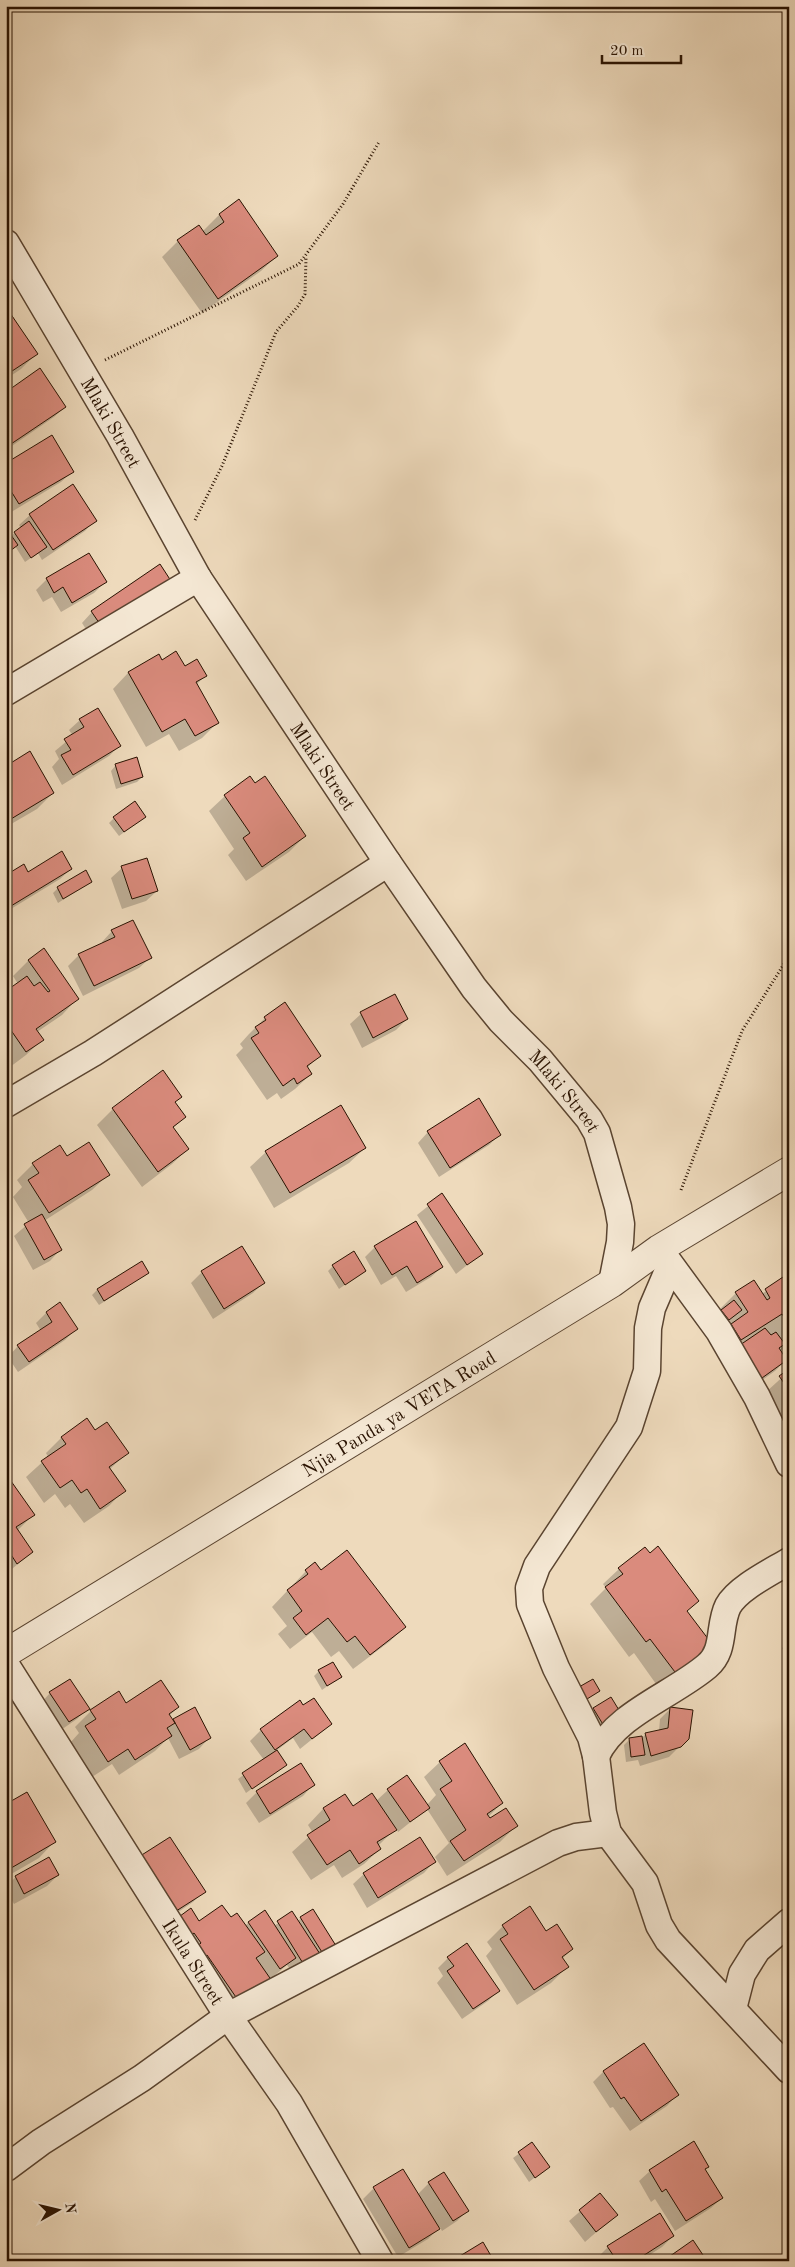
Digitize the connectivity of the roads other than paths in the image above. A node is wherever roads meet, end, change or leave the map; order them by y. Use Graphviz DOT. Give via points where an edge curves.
graph roads {
  1 [pos="6,244"];
  2 [pos="198,578"];
  3 [pos="6,692"];
  4 [pos="388,863"];
  5 [pos="6,1104"];
  6 [pos="789,1171"];
  7 [pos="665,1258"];
  8 [pos="612,1283"];
  9 [pos="789,1464"];
  10 [pos="789,1561"];
  11 [pos="6,1654"];
  12 [pos="6,1664"];
  13 [pos="596,1756"];
  14 [pos="608,1833"];
  15 [pos="789,1922"];
  16 [pos="733,2009"];
  17 [pos="228,2016"];
  18 [pos="789,2070"];
  19 [pos="6,2168"];
  20 [pos="380,2261"];
  1 -- 2 [label="street, Mlaki Street" via="120,436"];
  2 -- 3 [label="street"];
  2 -- 4 [label="street, Mlaki Street"];
  4 -- 5 [label="street" via="93,1053"];
  4 -- 8 [label="street, Mlaki Street" via="474,988 500,1021 580,1106 597,1133 621,1224"];
  6 -- 7 [label="street, Njia Panda ya VETA Road"];
  7 -- 8 [label="street, Njia Panda ya VETA Road"];
  7 -- 9 [label="street" via="719,1330 757,1397"];
  7 -- 13 [label="street" via="648,1328 647,1371 629,1427 537,1566 530,1588 530,1604 556,1668 584,1722"];
  8 -- 11 [label="street, Njia Panda ya VETA Road"];
  10 -- 13 [label="street" via="736,1596 728,1608 717,1656 606,1737"];
  12 -- 17 [label="street, Ikula Street"];
  13 -- 14 [label="street"];
  14 -- 16 [label="street" via="645,1883 659,1925 668,1940"];
  14 -- 17 [label="street" via="558,1842"];
  15 -- 16 [label="street" via="756,1950 742,1974"];
  16 -- 18 [label="street"];
  17 -- 19 [label="street" via="142,2078"];
  17 -- 20 [label="street, Ikula Street" via="289,2103"];
}
